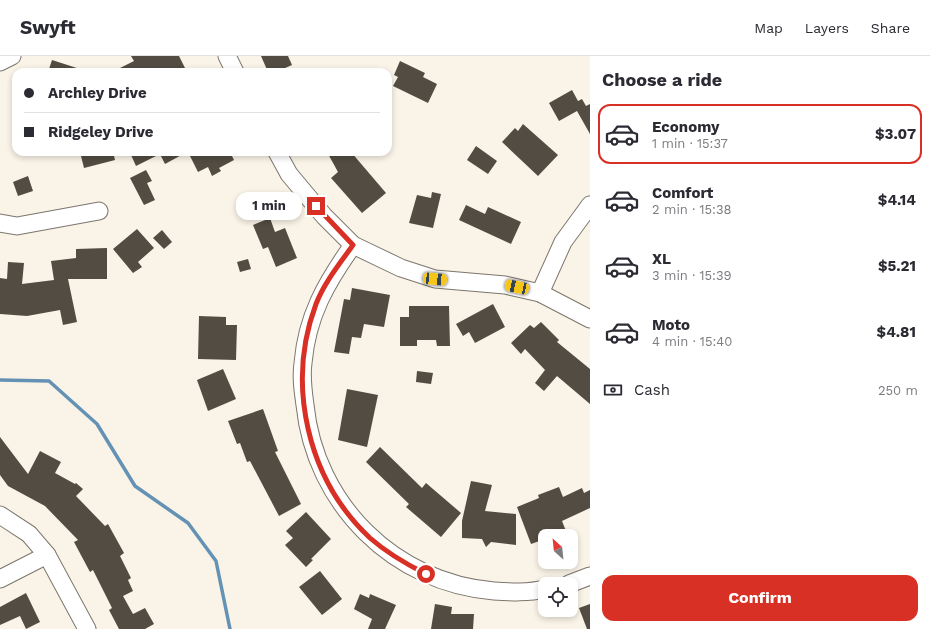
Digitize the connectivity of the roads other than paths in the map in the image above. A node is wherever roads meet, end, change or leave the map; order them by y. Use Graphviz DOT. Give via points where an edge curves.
graph roads {
  1 [pos="12,56"];
  2 [pos="227,56"];
  3 [pos="0,62"];
  4 [pos="233,68"];
  5 [pos="279,156"];
  6 [pos="590,205"];
  7 [pos="99,211"];
  8 [pos="0,223"];
  9 [pos="353,245"];
  10 [pos="540,292"];
  11 [pos="590,319"];
  12 [pos="0,515"];
  13 [pos="47,555"];
  14 [pos="590,576"];
  15 [pos="0,579"];
  16 [pos="578,581"];
  17 [pos="538,590"];
  18 [pos="87,629"];
  1 -- 3 [label="street"];
  2 -- 4 [label="street"];
  5 -- 9 [label="street" via="289,174 324,216"];
  6 -- 10 [label="street" via="563,242"];
  7 -- 8 [label="street" via="17,226"];
  9 -- 10 [label="street" via="401,268 435,279 505,285"];
  9 -- 17 [label="street" via="336,268 317,302 308,329 302,364 306,418 313,449 324,474 344,509 370,538 403,562 438,579 478,589 510,592"];
  10 -- 11 [label="street"];
  12 -- 13 [label="street" via="29,534"];
  13 -- 15 [label="street"];
  13 -- 18 [label="street"];
  14 -- 16 [label="street"];
}
